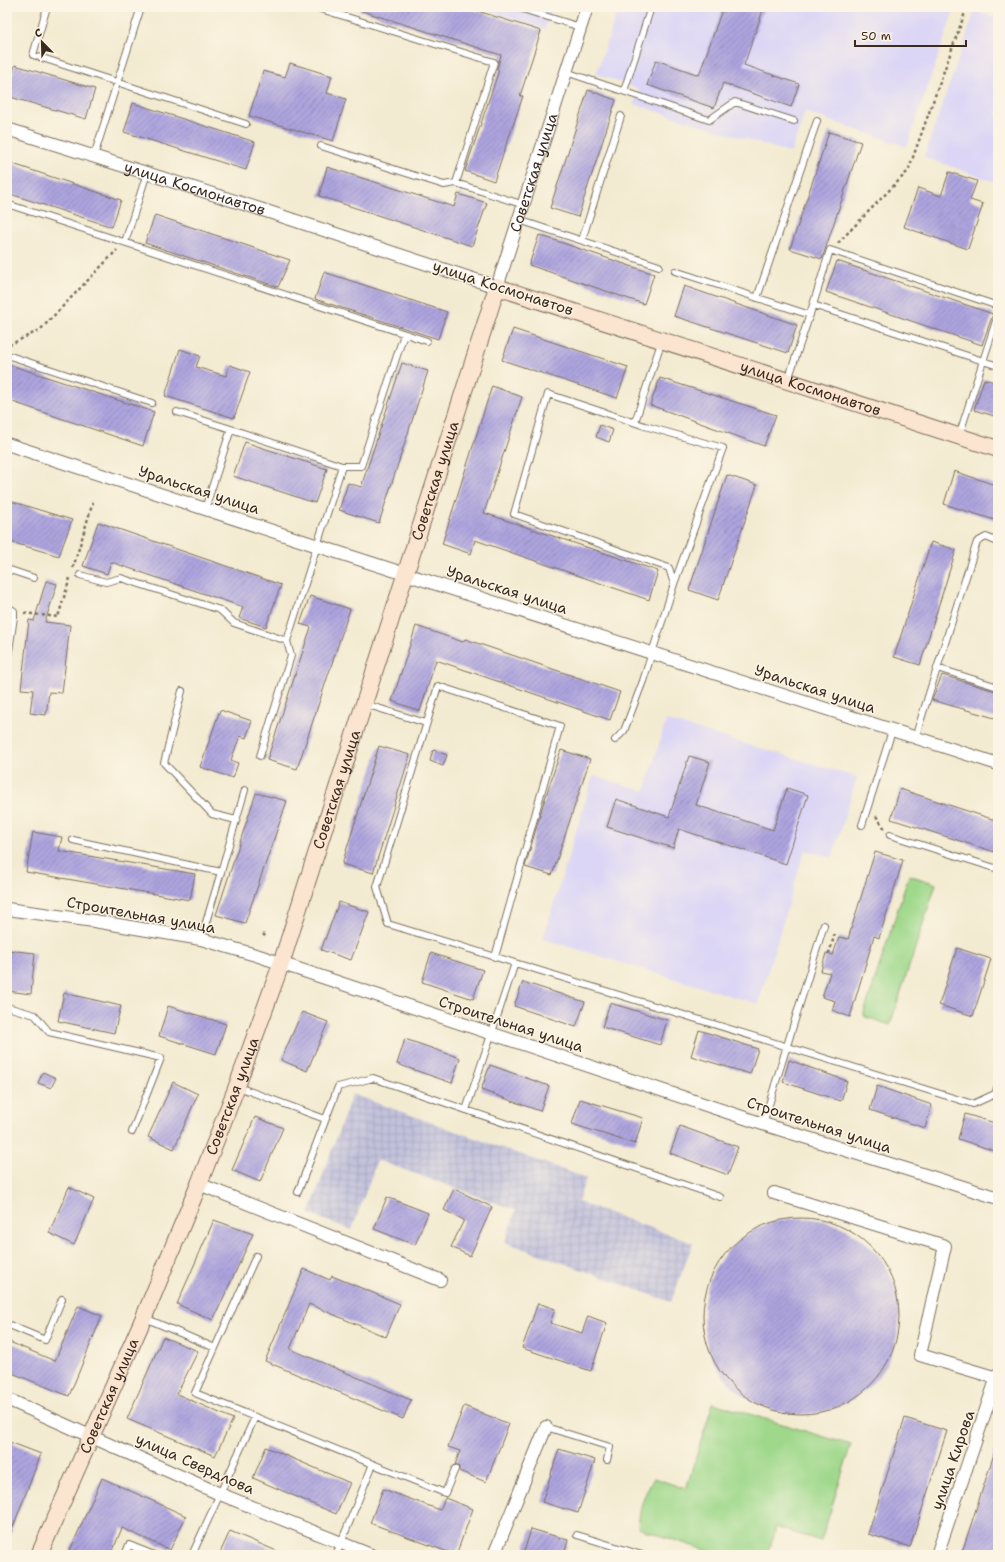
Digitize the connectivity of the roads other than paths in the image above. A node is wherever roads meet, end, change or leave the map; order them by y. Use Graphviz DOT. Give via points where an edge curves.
graph roads {
  1 [pos="48,7"];
  2 [pos="141,7"];
  3 [pos="314,7"];
  4 [pos="516,7"];
  5 [pos="587,7"];
  6 [pos="651,7"];
  7 [pos="580,28"];
  8 [pos="566,72"];
  9 [pos="118,82"];
  10 [pos="624,91"];
  11 [pos="622,116"];
  12 [pos="794,121"];
  13 [pos="817,121"];
  14 [pos="246,124"];
  15 [pos="7,129"];
  16 [pos="321,146"];
  17 [pos="94,156"];
  18 [pos="147,173"];
  19 [pos="456,183"];
  20 [pos="7,204"];
  21 [pos="524,205"];
  22 [pos="519,220"];
  23 [pos="582,240"];
  24 [pos="124,242"];
  25 [pos="659,266"];
  26 [pos="675,271"];
  27 [pos="497,287"];
  28 [pos="757,298"];
  29 [pos="813,305"];
  30 [pos="998,306"];
  31 [pos="810,315"];
  32 [pos="998,315"];
  33 [pos="404,334"];
  34 [pos="662,340"];
  35 [pos="427,341"];
  36 [pos="7,355"];
  37 [pos="983,361"];
  38 [pos="998,366"];
  39 [pos="788,380"];
  40 [pos="152,403"];
  41 [pos="176,412"];
  42 [pos="635,422"];
  43 [pos="231,429"];
  44 [pos="959,436"];
  45 [pos="7,444"];
  46 [pos="998,448"];
  47 [pos="342,466"];
  48 [pos="205,509"];
  49 [pos="998,542"];
  50 [pos="318,546"];
  51 [pos="7,569"];
  52 [pos="405,574"];
  53 [pos="80,575"];
  54 [pos="34,578"];
  55 [pos="674,584"];
  56 [pos="7,606"];
  57 [pos="287,641"];
  58 [pos="651,653"];
  59 [pos="7,664"];
  60 [pos="937,668"];
  61 [pos="998,687"];
  62 [pos="182,691"];
  63 [pos="364,704"];
  64 [pos="426,724"];
  65 [pos="892,731"];
  66 [pos="915,738"];
  67 [pos="615,740"];
  68 [pos="260,756"];
  69 [pos="998,764"];
  70 [pos="245,790"];
  71 [pos="236,820"];
  72 [pos="862,825"];
  73 [pos="890,835"];
  74 [pos="73,840"];
  75 [pos="998,869"];
  76 [pos="221,872"];
  77 [pos="7,909"];
  78 [pos="824,925"];
  79 [pos="201,939"];
  80 [pos="495,957"];
  81 [pos="515,963"];
  82 [pos="280,964"];
  83 [pos="7,1007"];
  84 [pos="492,1035"];
  85 [pos="787,1047"];
  86 [pos="998,1085"];
  87 [pos="237,1086"];
  88 [pos="997,1095"];
  89 [pos="466,1110"];
  90 [pos="325,1119"];
  91 [pos="763,1124"];
  92 [pos="132,1132"];
  93 [pos="199,1184"];
  94 [pos="298,1192"];
  95 [pos="774,1193"];
  96 [pos="720,1197"];
  97 [pos="998,1198"];
  98 [pos="256,1256"];
  99 [pos="440,1280"];
  100 [pos="62,1299"];
  101 [pos="144,1318"];
  102 [pos="7,1324"];
  103 [pos="215,1348"];
  104 [pos="997,1376"];
  105 [pos="7,1399"];
  106 [pos="255,1417"];
  107 [pos="546,1426"];
  108 [pos="91,1437"];
  109 [pos="607,1460"];
  110 [pos="373,1464"];
  111 [pos="455,1469"];
  112 [pos="220,1494"];
  113 [pos="577,1535"];
  114 [pos="341,1543"];
  115 [pos="39,1555"];
  116 [pos="125,1555"];
  117 [pos="154,1555"];
  118 [pos="192,1555"];
  119 [pos="336,1555"];
  120 [pos="371,1555"];
  121 [pos="494,1555"];
  122 [pos="642,1555"];
  123 [pos="938,1555"];
  1 -- 9 [label="lane" via="33,55"];
  2 -- 9 [label="lane"];
  3 -- 19 [label="lane" via="494,62"];
  4 -- 7 [label="lane"];
  5 -- 7 [label="street, Советская улица"];
  6 -- 10 [label="lane"];
  7 -- 8 [label="street, Советская улица"];
  8 -- 10 [label="lane"];
  8 -- 21 [label="street, Советская улица"];
  9 -- 14 [label="lane"];
  9 -- 17 [label="lane"];
  10 -- 12 [label="lane" via="709,120 735,102"];
  11 -- 23 [label="lane"];
  13 -- 28 [label="lane"];
  15 -- 17 [label="street, улица Космонавтов"];
  16 -- 19 [label="lane" via="444,185"];
  17 -- 18 [label="street, улица Космонавтов"];
  18 -- 24 [label="lane"];
  18 -- 27 [label="street, улица Космонавтов"];
  19 -- 21 [label="lane"];
  20 -- 24 [label="lane"];
  21 -- 22 [label="street, Советская улица"];
  22 -- 23 [label="lane"];
  22 -- 27 [label="street, Советская улица"];
  23 -- 25 [label="lane"];
  24 -- 33 [label="lane"];
  26 -- 28 [label="lane"];
  27 -- 34 [label="street, улица Космонавтов"];
  27 -- 52 [label="street, Советская улица"];
  28 -- 31 [label="lane"];
  29 -- 30 [label="lane" via="830,250"];
  29 -- 31 [label="lane"];
  29 -- 37 [label="lane"];
  31 -- 39 [label="lane"];
  32 -- 37 [label="lane"];
  33 -- 35 [label="lane"];
  33 -- 47 [label="lane" via="361,466"];
  34 -- 39 [label="street, улица Космонавтов"];
  34 -- 42 [label="lane"];
  36 -- 40 [label="lane"];
  37 -- 38 [label="lane"];
  37 -- 44 [label="lane"];
  39 -- 44 [label="street, улица Космонавтов"];
  41 -- 43 [label="lane"];
  42 -- 55 [label="lane" via="723,448"];
  42 -- 55 [label="lane" via="548,394 514,514 669,568"];
  43 -- 47 [label="lane"];
  43 -- 48 [label="lane"];
  44 -- 46 [label="street, улица Космонавтов"];
  45 -- 48 [label="street, Уральская улица"];
  47 -- 50 [label="lane"];
  48 -- 50 [label="street, Уральская улица"];
  49 -- 60 [label="lane" via="986,538 977,542"];
  50 -- 52 [label="street, Уральская улица"];
  50 -- 57 [label="lane"];
  51 -- 54 [label="lane"];
  52 -- 58 [label="street, Уральская улица"];
  52 -- 63 [label="street, Советская улица"];
  53 -- 57 [label="lane" via="106,582 121,578 220,610 234,624"];
  55 -- 58 [label="lane"];
  56 -- 59 [label="lane" via="14,611"];
  57 -- 68 [label="lane" via="291,656"];
  58 -- 65 [label="street, Уральская улица"];
  58 -- 67 [label="lane" via="624,731"];
  60 -- 61 [label="lane"];
  60 -- 66 [label="lane"];
  62 -- 71 [label="lane" via="164,763 212,814"];
  63 -- 64 [label="lane"];
  63 -- 82 [label="street, Советская улица"];
  64 -- 80 [label="lane" via="377,887 388,924"];
  64 -- 80 [label="lane" via="438,686 560,726"];
  65 -- 66 [label="street, Уральская улица"];
  65 -- 72 [label="lane"];
  66 -- 69 [label="street, Уральская улица"];
  70 -- 71 [label="lane"];
  71 -- 76 [label="lane"];
  73 -- 75 [label="lane"];
  74 -- 76 [label="lane"];
  76 -- 79 [label="lane"];
  77 -- 79 [label="street, Строительная улица"];
  78 -- 85 [label="lane"];
  79 -- 82 [label="street, Строительная улица"];
  80 -- 81 [label="lane"];
  81 -- 84 [label="lane"];
  81 -- 85 [label="lane"];
  82 -- 84 [label="street, Строительная улица"];
  82 -- 87 [label="street, Советская улица"];
  83 -- 92 [label="lane" via="35,1015 49,1032 161,1058"];
  84 -- 89 [label="lane"];
  84 -- 91 [label="street, Строительная улица"];
  85 -- 88 [label="lane" via="973,1104"];
  85 -- 91 [label="lane"];
  86 -- 88 [label="lane"];
  87 -- 90 [label="lane"];
  87 -- 93 [label="street, Советская улица"];
  89 -- 90 [label="lane" via="373,1078 338,1087"];
  89 -- 96 [label="lane"];
  90 -- 94 [label="lane"];
  91 -- 97 [label="street, Строительная улица"];
  93 -- 99 [label="street"];
  93 -- 101 [label="street, Советская улица"];
  95 -- 104 [label="street" via="945,1246 920,1355"];
  98 -- 103 [label="lane"];
  100 -- 102 [label="lane" via="45,1340"];
  101 -- 103 [label="lane"];
  101 -- 108 [label="street, Советская улица"];
  103 -- 106 [label="lane" via="195,1393"];
  104 -- 123 [label="street, улица Кирова"];
  105 -- 108 [label="street, улица Свердлова"];
  106 -- 110 [label="lane"];
  106 -- 112 [label="lane"];
  107 -- 109 [label="lane" via="610,1447"];
  107 -- 121 [label="street"];
  108 -- 112 [label="street, улица Свердлова"];
  108 -- 115 [label="street, Советская улица"];
  110 -- 111 [label="lane" via="445,1493"];
  110 -- 114 [label="lane"];
  112 -- 114 [label="street, улица Свердлова"];
  112 -- 118 [label="lane"];
  113 -- 122 [label="lane"];
  114 -- 119 [label="lane"];
  114 -- 120 [label="street, улица Свердлова"];
  116 -- 117 [label="lane" via="129,1545"];
}
